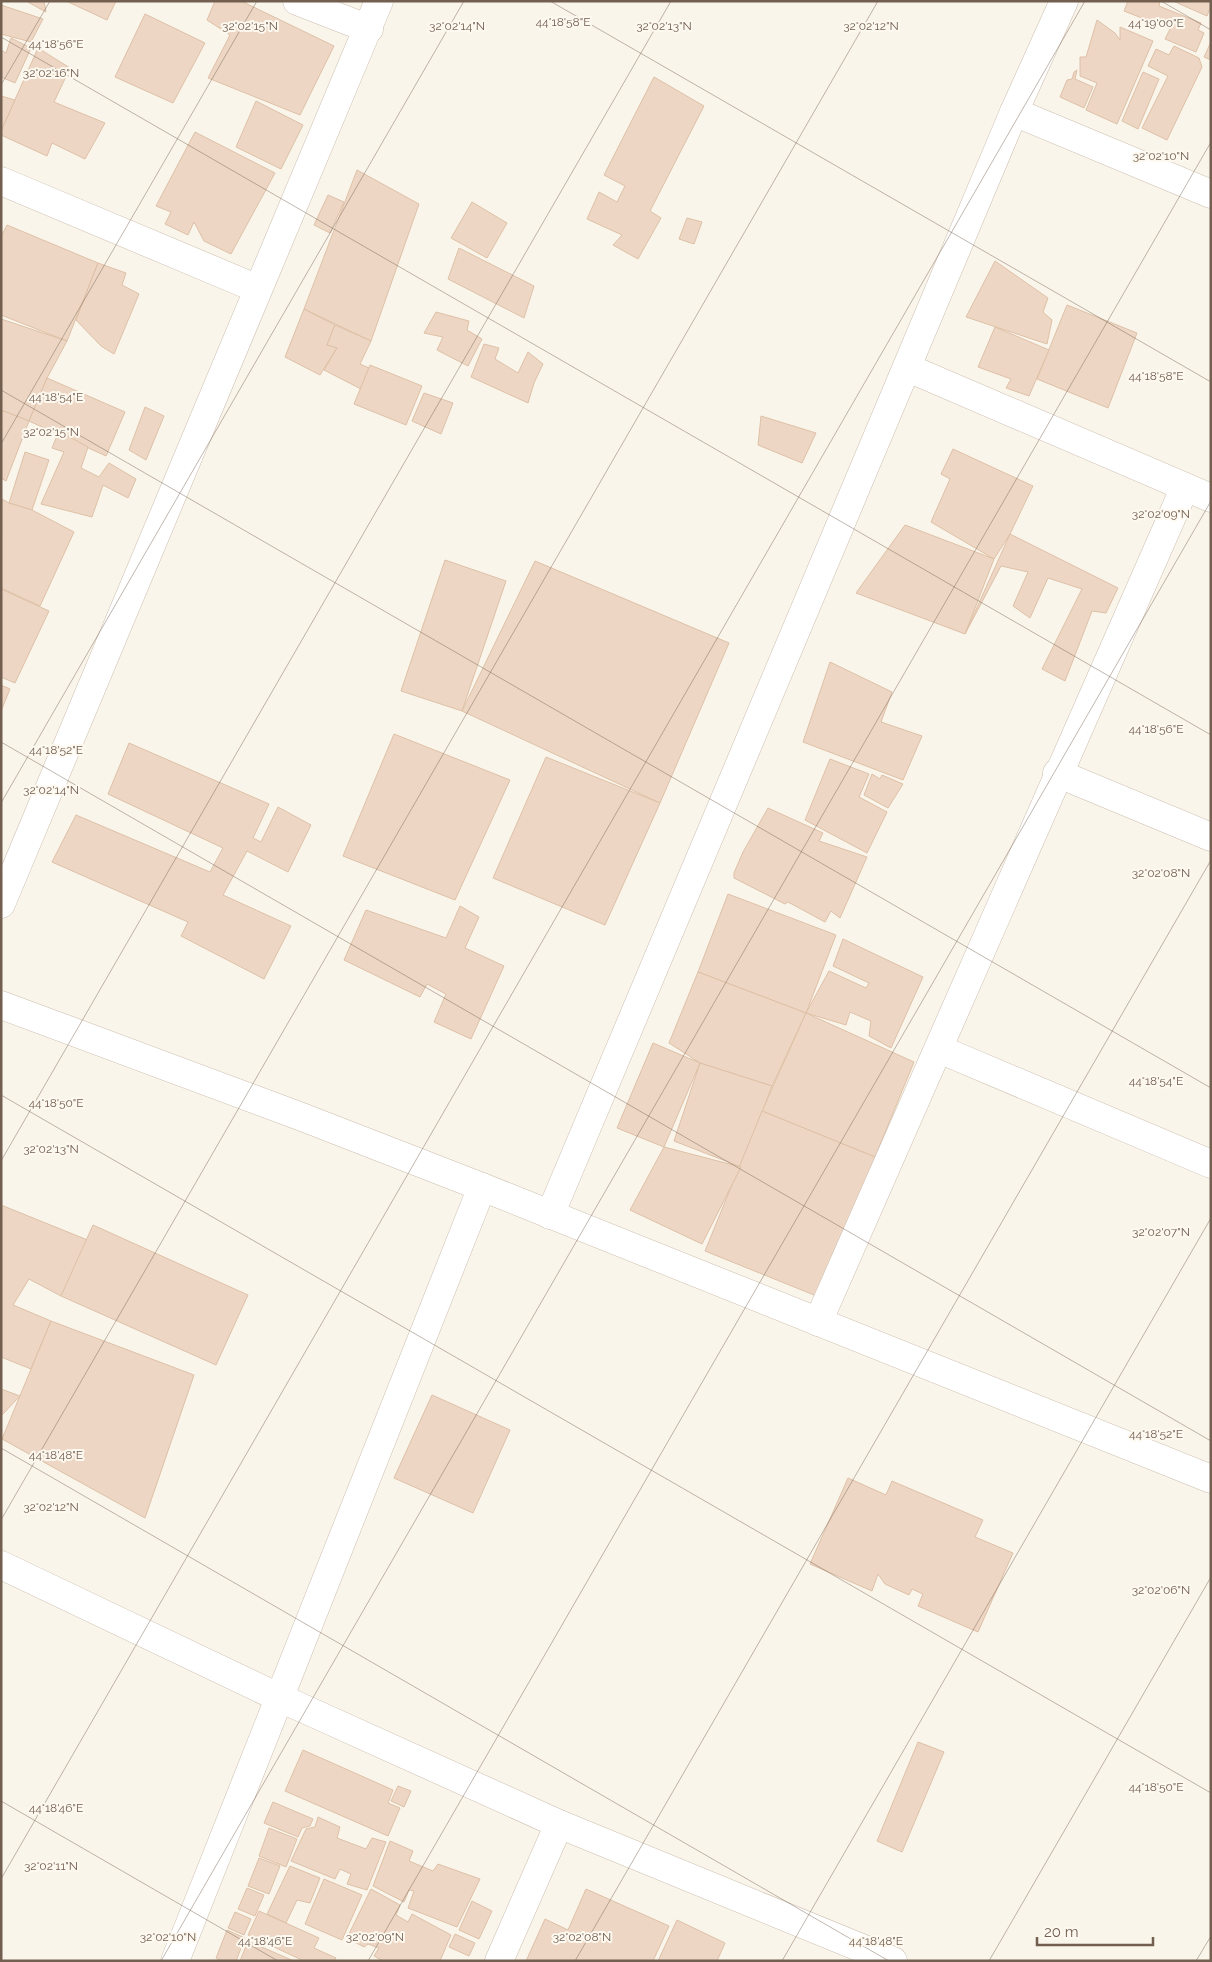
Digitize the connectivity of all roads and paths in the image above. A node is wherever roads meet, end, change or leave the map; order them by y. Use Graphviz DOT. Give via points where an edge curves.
graph roads {
  1 [pos="297,1"];
  2 [pos="379,1"];
  3 [pos="1064,1"];
  4 [pos="369,29"];
  5 [pos="1014,112"];
  6 [pos="1,181"];
  7 [pos="1211,194"];
  8 [pos="258,289"];
  9 [pos="908,368"];
  10 [pos="1185,487"];
  11 [pos="1211,498"];
  12 [pos="1058,773"];
  13 [pos="1211,837"];
  14 [pos="1,904"];
  15 [pos="1,1005"];
  16 [pos="939,1049"];
  17 [pos="1211,1164"];
  18 [pos="482,1187"];
  19 [pos="550,1214"];
  20 [pos="818,1322"];
  21 [pos="1211,1479"];
  22 [pos="4,1574"];
  23 [pos="280,1698"];
  24 [pos="559,1824"];
  25 [pos="175,1961"];
  26 [pos="499,1961"];
  27 [pos="893,1961"];
  1 -- 4 [label="street"];
  2 -- 4 [label="street"];
  3 -- 5 [label="street"];
  4 -- 8 [label="street"];
  5 -- 7 [label="street"];
  5 -- 9 [label="street"];
  6 -- 8 [label="street"];
  8 -- 14 [label="street"];
  9 -- 10 [label="street"];
  9 -- 19 [label="street"];
  10 -- 11 [label="street"];
  10 -- 12 [label="street"];
  12 -- 13 [label="street"];
  12 -- 16 [label="street"];
  15 -- 18 [label="street"];
  16 -- 17 [label="street"];
  16 -- 20 [label="street"];
  18 -- 19 [label="street"];
  18 -- 23 [label="street"];
  19 -- 20 [label="street"];
  20 -- 21 [label="street"];
  22 -- 23 [label="street"];
  23 -- 24 [label="street"];
  23 -- 25 [label="street"];
  24 -- 26 [label="street"];
  24 -- 27 [label="street"];
}
